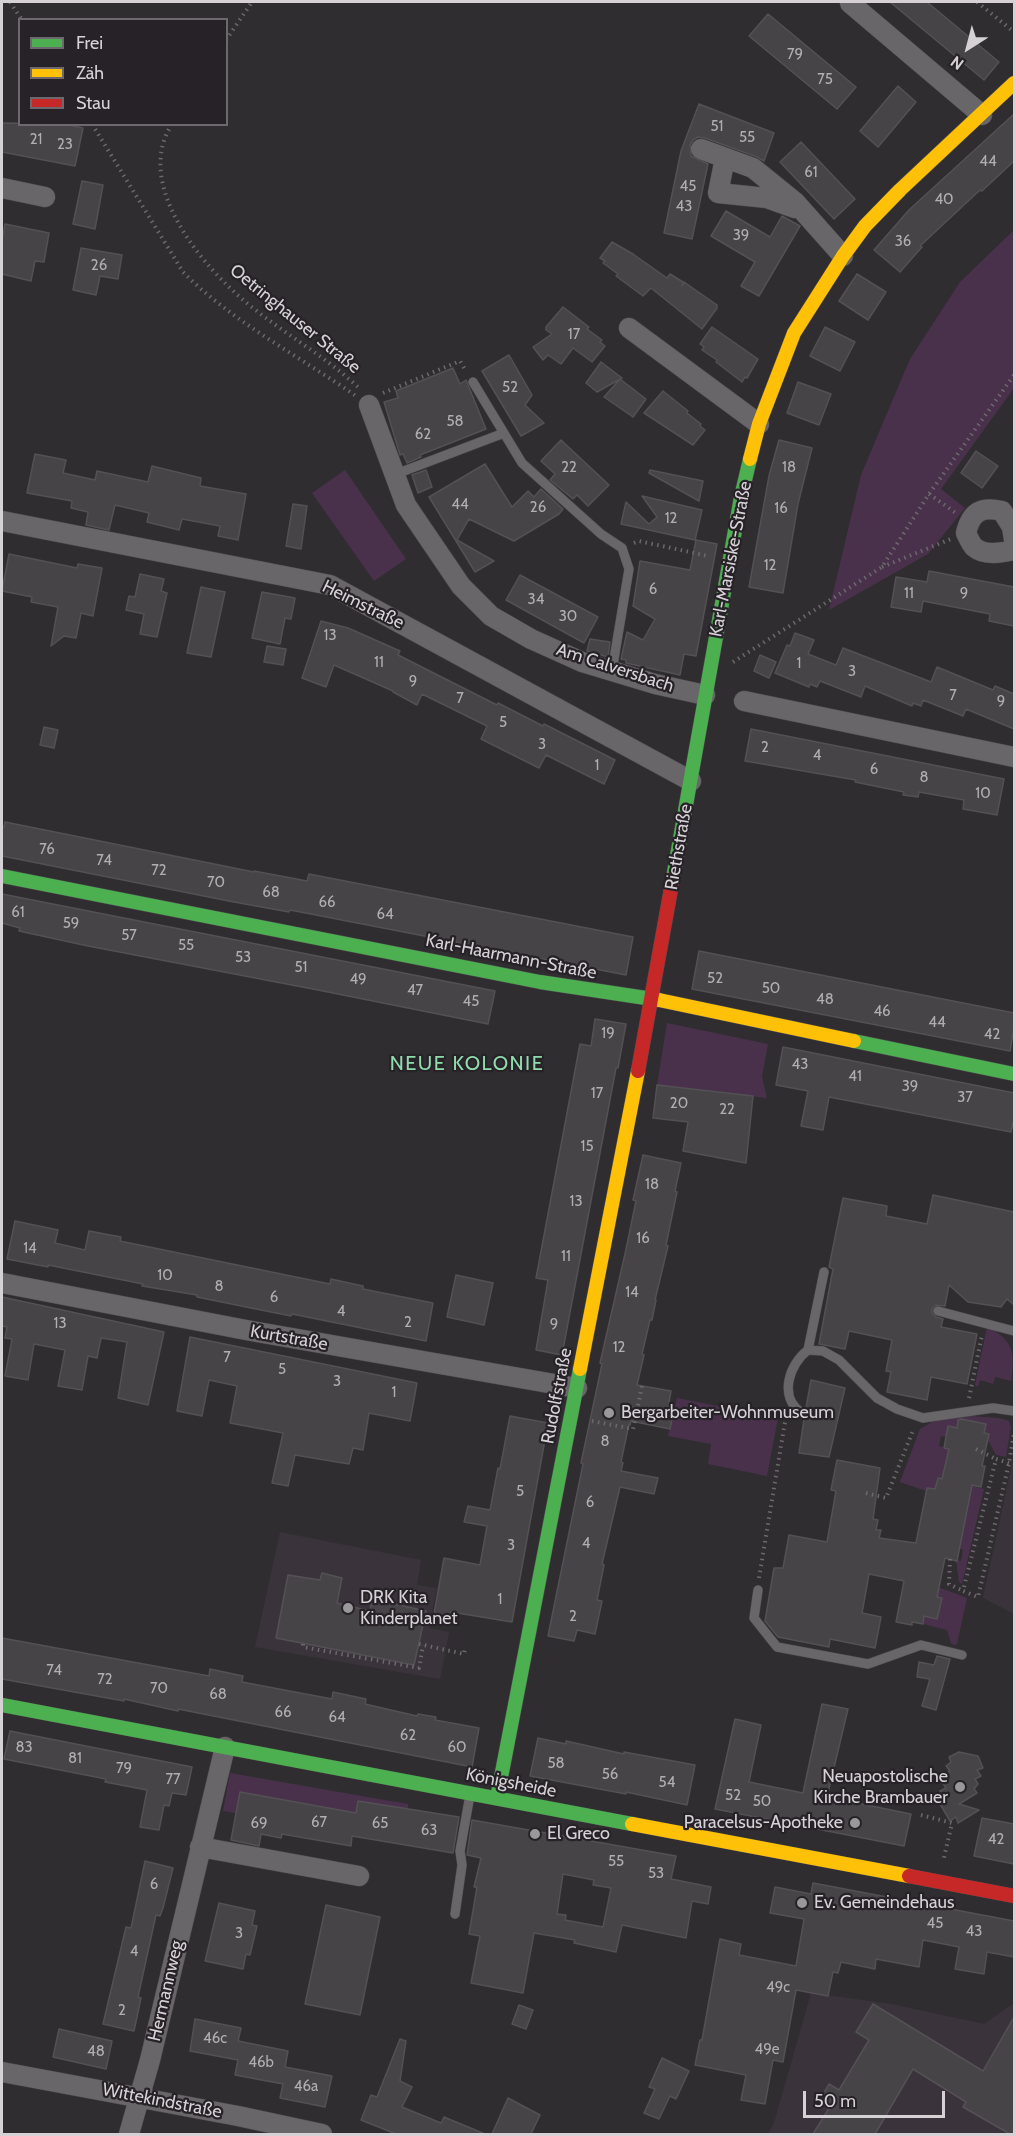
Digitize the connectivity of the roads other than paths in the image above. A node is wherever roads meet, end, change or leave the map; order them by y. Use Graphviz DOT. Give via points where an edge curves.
graph roads {
  1 [pos="850,3"];
  2 [pos="1014,83"];
  3 [pos="982,115"];
  4 [pos="701,149"];
  5 [pos="725,158"];
  6 [pos="2,188"];
  7 [pos="45,197"];
  8 [pos="801,210"];
  9 [pos="843,256"];
  10 [pos="629,328"];
  11 [pos="473,382"];
  12 [pos="369,405"];
  13 [pos="759,424"];
  14 [pos="504,433"];
  15 [pos="396,474"];
  16 [pos="2,521"];
  17 [pos="1014,540"];
  18 [pos="1014,550"];
  19 [pos="612,670"];
  20 [pos="706,687"];
  21 [pos="744,701"];
  22 [pos="1014,757"];
  23 [pos="691,780"];
  24 [pos="2,876"];
  25 [pos="652,999"];
  26 [pos="1014,1074"];
  27 [pos="824,1272"];
  28 [pos="2,1283"];
  29 [pos="938,1311"];
  30 [pos="1014,1331"];
  31 [pos="808,1350"];
  32 [pos="577,1388"];
  33 [pos="1014,1412"];
  34 [pos="802,1413"];
  35 [pos="758,1590"];
  36 [pos="962,1655"];
  37 [pos="2,1705"];
  38 [pos="225,1748"];
  39 [pos="471,1794"];
  40 [pos="496,1798"];
  41 [pos="200,1847"];
  42 [pos="359,1876"];
  43 [pos="1014,1896"];
  44 [pos="454,1914"];
  45 [pos="2,2072"];
  46 [pos="139,2097"];
  47 [pos="129,2134"];
  48 [pos="322,2134"];
  1 -- 3 [label="street"];
  2 -- 3 [label="street, Karl-Marsiske-Straße"];
  3 -- 9 [label="street, Karl-Marsiske-Straße" via="900,190"];
  4 -- 5 [label="street"];
  5 -- 8 [label="street" via="753,168"];
  5 -- 8 [label="street" via="718,193 767,198"];
  6 -- 7 [label="street"];
  8 -- 9 [label="street"];
  9 -- 13 [label="street, Karl-Marsiske-Straße" via="794,333"];
  10 -- 13 [label="street"];
  11 -- 14 [label="lane"];
  12 -- 15 [label="street, Am Calversbach"];
  13 -- 20 [label="street, Karl-Marsiske-Straße" via="741,497"];
  14 -- 15 [label="lane"];
  14 -- 19 [label="lane" via="522,463 600,534 622,548 629,569"];
  15 -- 19 [label="street, Am Calversbach" via="406,505 461,586 490,616 582,662"];
  16 -- 23 [label="street, Heimstraße" via="330,585"];
  17 -- 18 [label="street" via="1012,527 1002,511 989,508 974,514 967,527 974,548 1002,554"];
  19 -- 20 [label="street, Am Calversbach" via="655,684"];
  20 -- 23 [label="street, Riethstraße"];
  21 -- 22 [label="street"];
  23 -- 25 [label="street, Riethstraße"];
  24 -- 25 [label="street, Karl-Haarmann-Straße" via="540,982"];
  25 -- 26 [label="street, Karl-Haarmann-Straße"];
  25 -- 32 [label="street, Rudolfstraße"];
  27 -- 31 [label="lane"];
  28 -- 32 [label="street, Kurtstraße"];
  29 -- 30 [label="lane"];
  31 -- 33 [label="lane" via="823,1351 839,1360 877,1398 923,1418 993,1408"];
  31 -- 34 [label="lane" via="801,1355 788,1382 788,1398"];
  32 -- 40 [label="street, Rudolfstraße"];
  35 -- 36 [label="lane" via="754,1618 777,1647 868,1664 921,1645"];
  37 -- 38 [label="street, Königsheide"];
  38 -- 39 [label="street, Königsheide"];
  38 -- 41 [label="street, Hermannweg"];
  39 -- 40 [label="street, Königsheide"];
  39 -- 44 [label="lane" via="459,1851 462,1864"];
  40 -- 43 [label="street, Königsheide"];
  41 -- 42 [label="street"];
  41 -- 46 [label="street, Hermannweg"];
  45 -- 46 [label="street, Wittekindstraße"];
  46 -- 47 [label="street, Hermannweg"];
  46 -- 48 [label="street, Wittekindstraße"];
}
